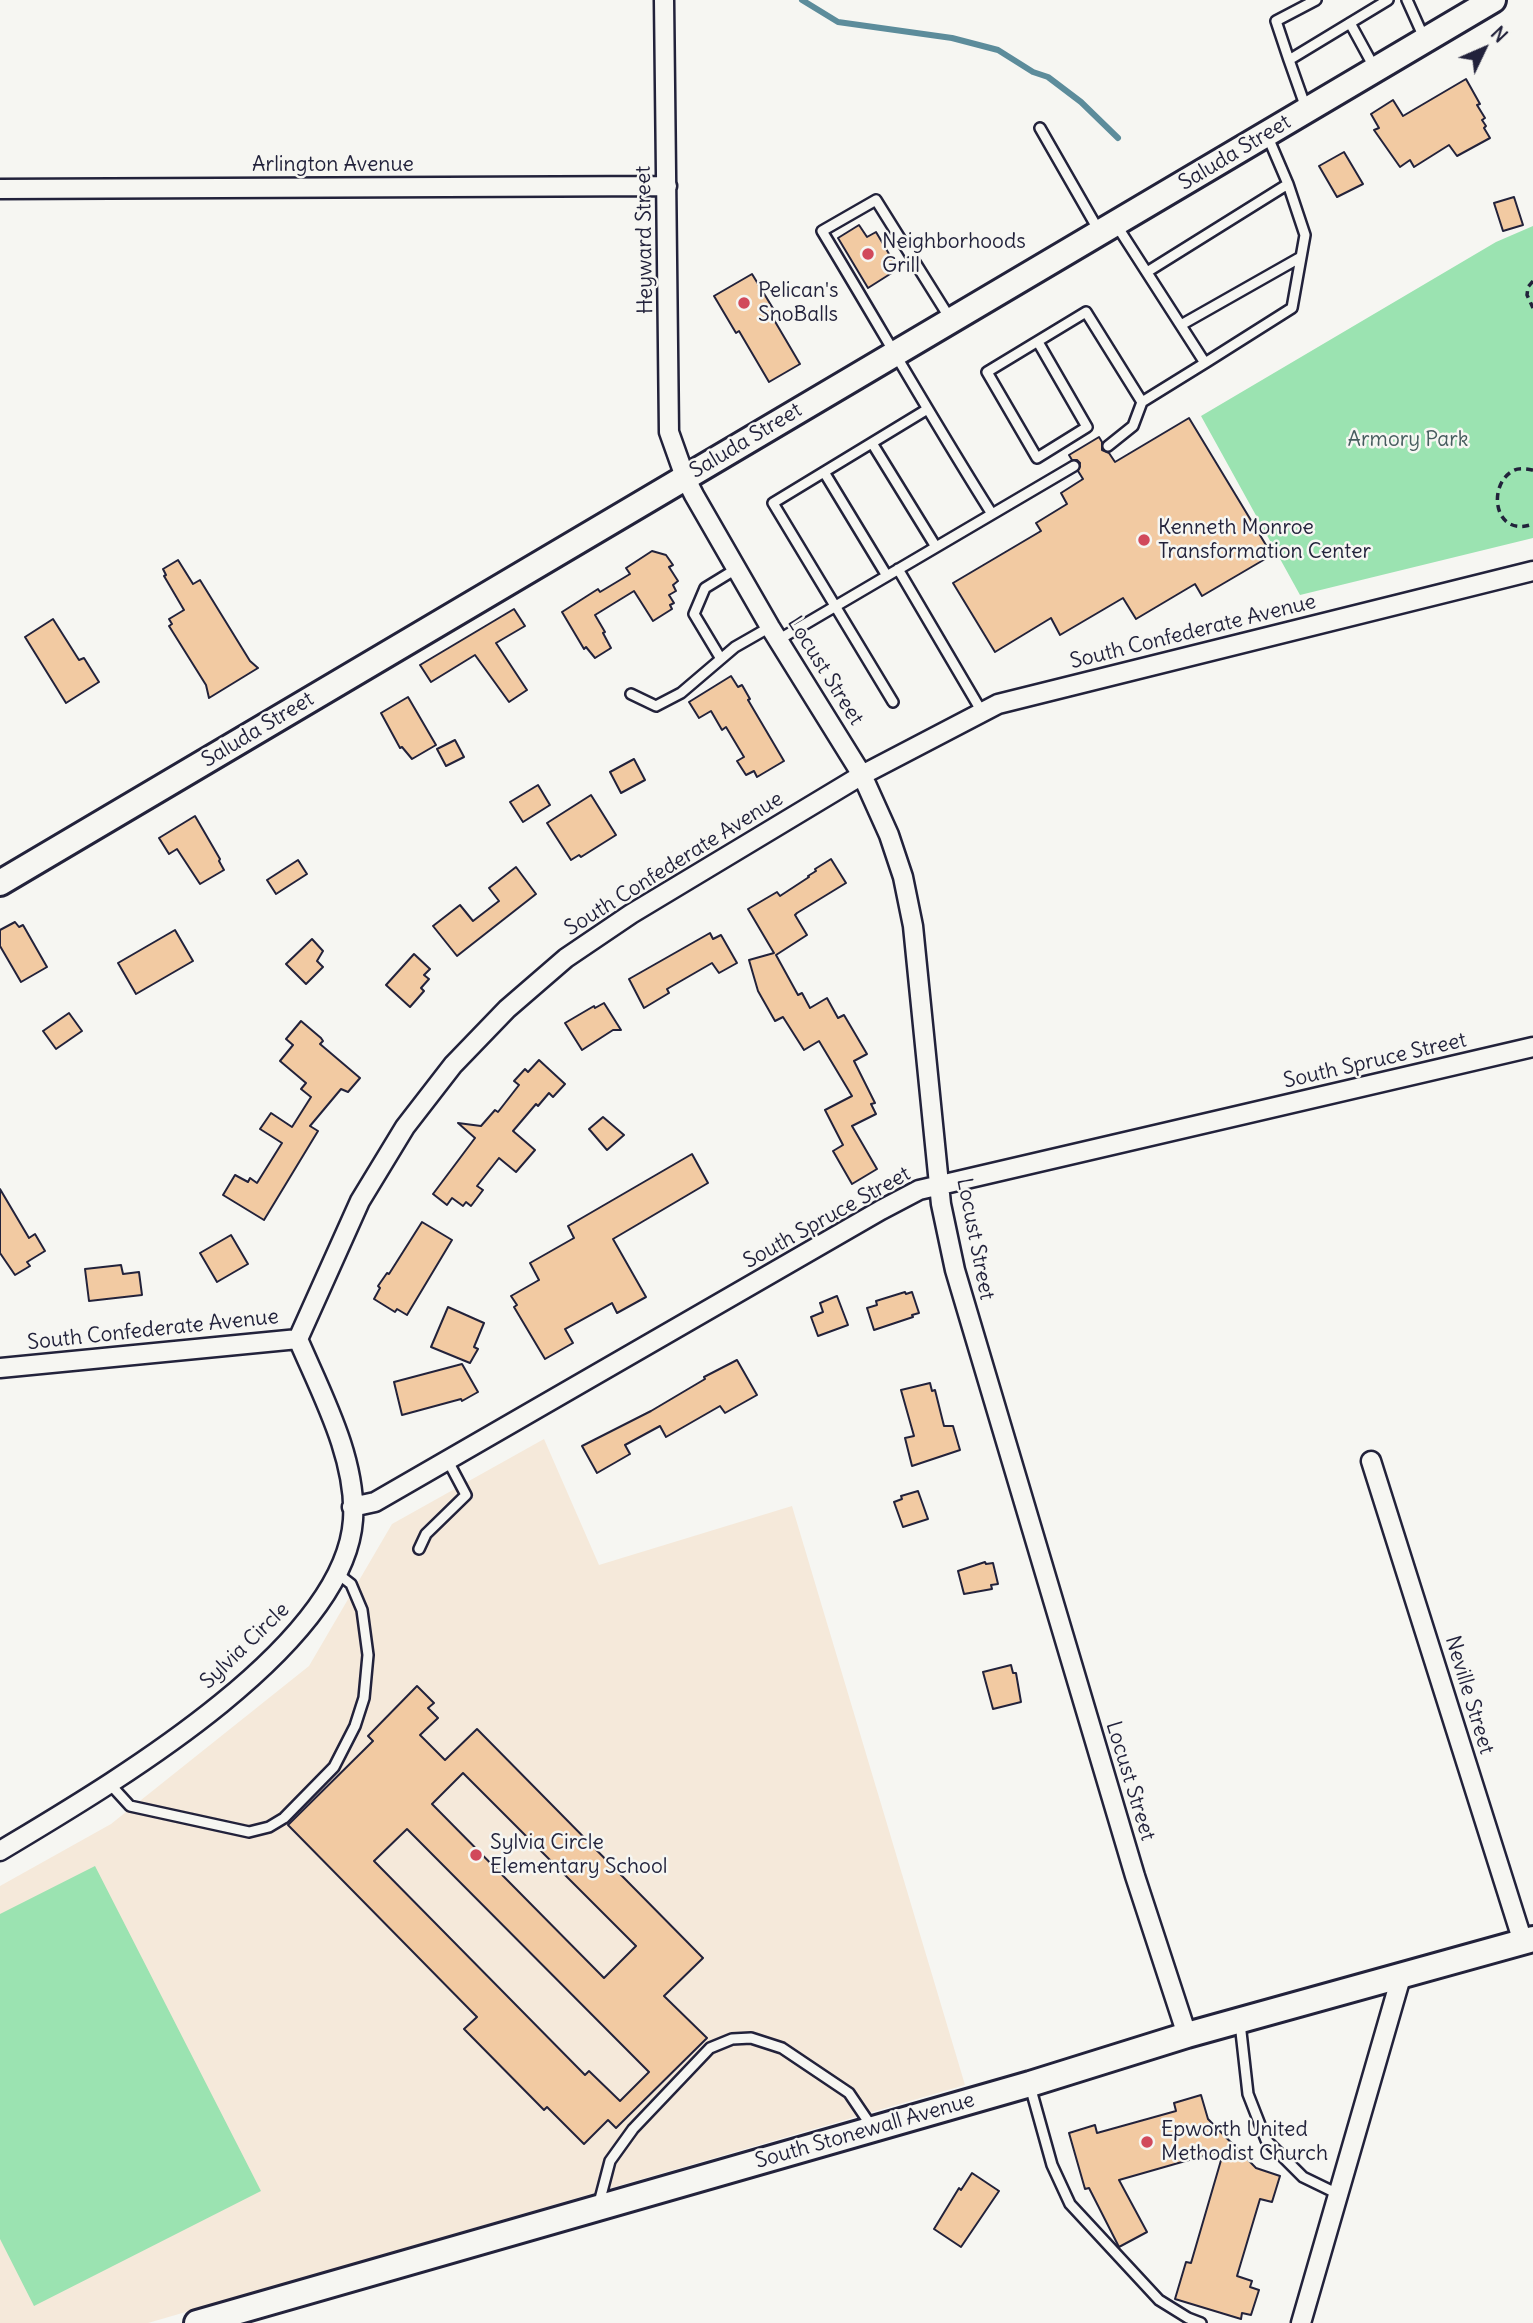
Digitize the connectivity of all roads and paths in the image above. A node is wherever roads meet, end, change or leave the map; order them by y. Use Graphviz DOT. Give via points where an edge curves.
graph roads {
  1 [pos="664,0"];
  2 [pos="1316,0"];
  3 [pos="1388,0"];
  4 [pos="1407,0"];
  5 [pos="1493,0"];
  6 [pos="1350,23"];
  7 [pos="1425,40"];
  8 [pos="1289,60"];
  9 [pos="1375,70"];
  10 [pos="1307,110"];
  11 [pos="1040,128"];
  12 [pos="1267,134"];
  13 [pos="1288,184"];
  14 [pos="667,186"];
  15 [pos="0,189"];
  16 [pos="1108,228"];
  17 [pos="1301,257"];
  18 [pos="1147,272"];
  19 [pos="1533,281"];
  20 [pos="1533,308"];
  21 [pos="951,320"];
  22 [pos="1181,325"];
  23 [pos="1038,342"];
  24 [pos="895,353"];
  25 [pos="1205,363"];
  26 [pos="1142,402"];
  27 [pos="926,410"];
  28 [pos="872,443"];
  29 [pos="1108,446"];
  30 [pos="1074,466"];
  31 [pos="1533,470"];
  32 [pos="824,472"];
  33 [pos="685,477"];
  34 [pos="992,514"];
  35 [pos="1533,524"];
  36 [pos="936,547"];
  37 [pos="736,569"];
  38 [pos="898,569"];
  39 [pos="1533,571"];
  40 [pos="887,576"];
  41 [pos="834,607"];
  42 [pos="774,634"];
  43 [pos="721,659"];
  44 [pos="631,694"];
  45 [pos="893,702"];
  46 [pos="982,712"];
  47 [pos="862,775"];
  48 [pos="0,883"];
  49 [pos="1533,1047"];
  50 [pos="940,1185"];
  51 [pos="298,1339"];
  52 [pos="0,1368"];
  53 [pos="448,1461"];
  54 [pos="1371,1461"];
  55 [pos="352,1507"];
  56 [pos="419,1549"];
  57 [pos="338,1574"];
  58 [pos="108,1783"];
  59 [pos="0,1851"];
  60 [pos="1528,1941"];
  61 [pos="1401,1978"];
  62 [pos="1240,2021"];
  63 [pos="1187,2035"];
  64 [pos="1030,2084"];
  65 [pos="874,2129"];
  66 [pos="1338,2194"];
  67 [pos="597,2208"];
  68 [pos="197,2323"];
  69 [pos="1201,2323"];
  70 [pos="1301,2323"];
  1 -- 14 [label="street, Heyward Street"];
  2 -- 8 [label="lane" via="1276,21"];
  3 -- 6 [label="lane"];
  4 -- 7 [label="lane"];
  5 -- 7 [label="main road, Saluda Street"];
  6 -- 8 [label="lane"];
  6 -- 9 [label="lane"];
  7 -- 9 [label="main road, Saluda Street"];
  8 -- 10 [label="lane"];
  9 -- 10 [label="main road, Saluda Street"];
  10 -- 12 [label="main road, Saluda Street"];
  11 -- 16 [label="lane"];
  12 -- 13 [label="lane"];
  12 -- 16 [label="main road, Saluda Street"];
  13 -- 17 [label="lane" via="1305,235"];
  13 -- 18 [label="lane"];
  14 -- 15 [label="street, Arlington Avenue"];
  14 -- 33 [label="street, Heyward Street" via="669,432"];
  16 -- 18 [label="lane"];
  16 -- 21 [label="main road, Saluda Street"];
  17 -- 22 [label="lane"];
  17 -- 25 [label="lane" via="1292,308"];
  18 -- 22 [label="lane"];
  19 -- 20 [label="path" via="1527,295"];
  21 -- 24 [label="main road, Saluda Street"];
  21 -- 24 [label="lane" via="876,200 822,231"];
  22 -- 25 [label="lane"];
  23 -- 23 [label="lane" via="988,372 1037,458 1087,427"];
  23 -- 26 [label="lane" via="1086,312"];
  24 -- 27 [label="lane"];
  24 -- 33 [label="main road, Saluda Street"];
  25 -- 26 [label="lane"];
  26 -- 29 [label="lane" via="1133,426"];
  27 -- 28 [label="lane"];
  27 -- 34 [label="lane"];
  28 -- 32 [label="lane"];
  28 -- 36 [label="lane"];
  30 -- 34 [label="lane"];
  31 -- 35 [label="path" via="1510,472 1500,488 1498,506 1508,524"];
  32 -- 40 [label="lane"];
  32 -- 41 [label="lane" via="773,503"];
  33 -- 37 [label="street, Locust Street"];
  33 -- 48 [label="main road, Saluda Street"];
  34 -- 36 [label="lane"];
  36 -- 38 [label="lane"];
  37 -- 42 [label="street, Locust Street"];
  37 -- 43 [label="lane" via="705,588 694,614"];
  38 -- 40 [label="lane"];
  38 -- 46 [label="lane"];
  39 -- 46 [label="street, South Confederate Avenue" via="998,704"];
  40 -- 41 [label="lane"];
  41 -- 42 [label="lane"];
  41 -- 45 [label="lane"];
  42 -- 43 [label="lane" via="735,647"];
  42 -- 47 [label="street, Locust Street"];
  43 -- 44 [label="lane" via="681,693 656,706"];
  46 -- 47 [label="street, South Confederate Avenue"];
  47 -- 50 [label="street, Locust Street" via="889,835 914,926"];
  47 -- 51 [label="street, South Confederate Avenue" via="631,914 566,958 507,1009 453,1065 405,1127 360,1201"];
  49 -- 50 [label="street, South Spruce Street"];
  50 -- 53 [label="street, South Spruce Street" via="919,1190 881,1210"];
  50 -- 63 [label="street, Locust Street" via="972,1335"];
  51 -- 52 [label="street, South Confederate Avenue"];
  51 -- 55 [label="street, Sylvia Circle" via="334,1423 351,1484"];
  53 -- 55 [label="street, South Spruce Street" via="375,1502"];
  53 -- 56 [label="lane" via="466,1495 426,1534"];
  54 -- 60 [label="street, Neville Street"];
  55 -- 57 [label="street, Sylvia Circle" via="347,1550"];
  57 -- 58 [label="street, Sylvia Circle" via="287,1642 238,1690"];
  57 -- 58 [label="lane" via="351,1584 362,1610 368,1656 364,1698 334,1766 284,1818 249,1832 130,1806"];
  58 -- 59 [label="street, Sylvia Circle"];
  60 -- 61 [label="main road, South Stonewall Avenue"];
  61 -- 62 [label="main road, South Stonewall Avenue"];
  61 -- 66 [label="street"];
  62 -- 63 [label="main road, South Stonewall Avenue"];
  62 -- 66 [label="lane" via="1248,2094 1266,2140 1303,2178"];
  63 -- 64 [label="main road, South Stonewall Avenue"];
  64 -- 65 [label="main road, South Stonewall Avenue"];
  64 -- 69 [label="lane" via="1052,2165 1070,2204 1159,2300"];
  65 -- 67 [label="main road, South Stonewall Avenue"];
  65 -- 67 [label="lane" via="849,2094 782,2048 751,2038 732,2039 710,2048 634,2129 610,2161"];
  66 -- 70 [label="street"];
  67 -- 68 [label="main road, South Stonewall Avenue"];
}
